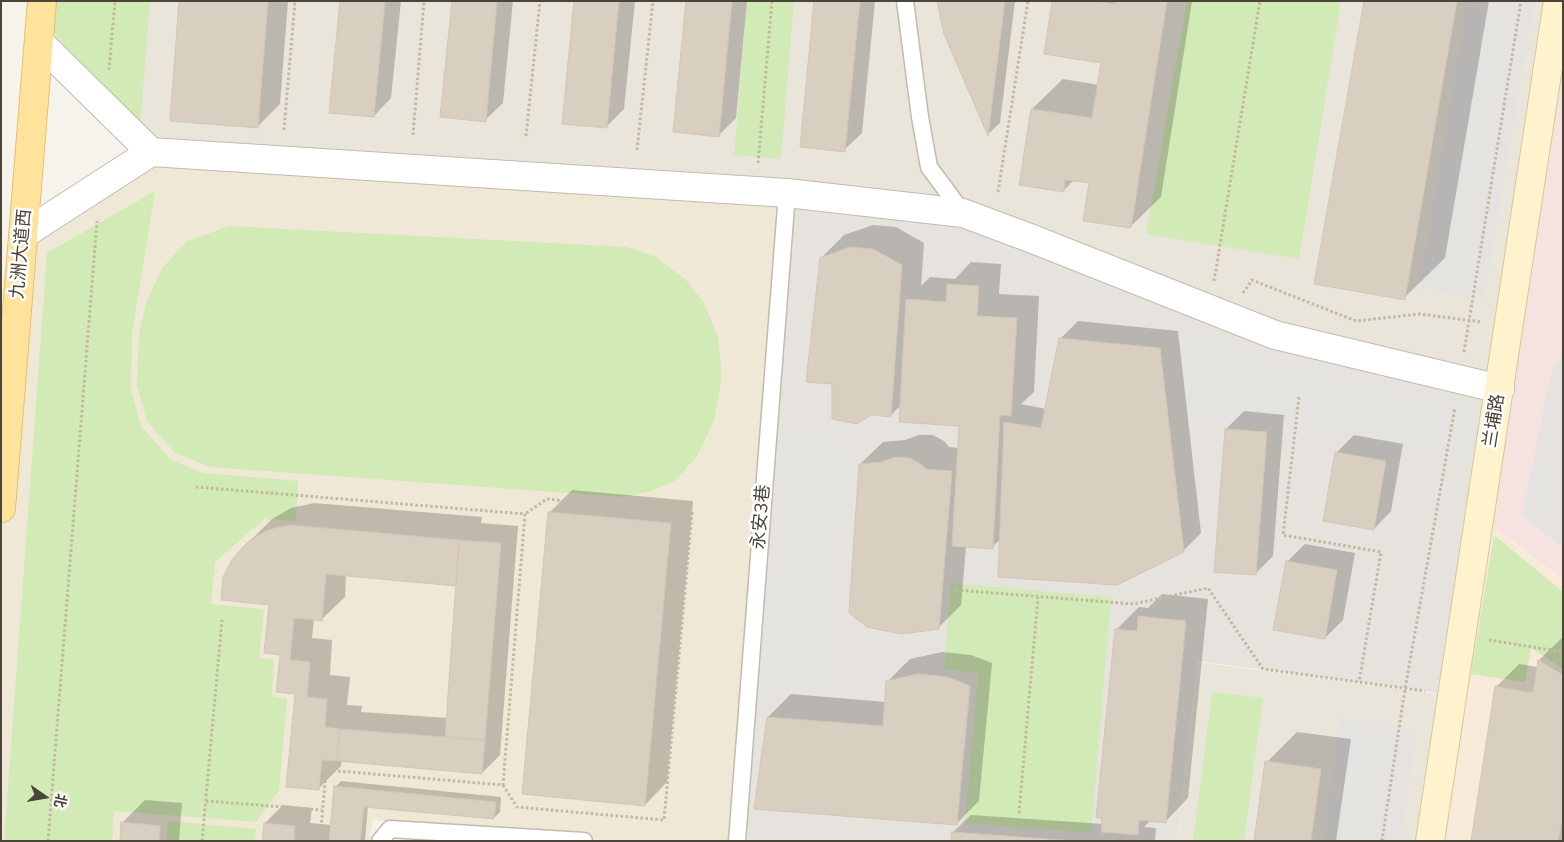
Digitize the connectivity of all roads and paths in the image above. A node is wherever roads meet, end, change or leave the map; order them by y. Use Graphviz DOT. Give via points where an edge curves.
graph roads {
  1 [pos="42,1"];
  2 [pos="115,1"];
  3 [pos="295,1"];
  4 [pos="424,1"];
  5 [pos="540,1"];
  6 [pos="653,1"];
  7 [pos="772,1"];
  8 [pos="905,1"];
  9 [pos="1028,1"];
  10 [pos="1260,1"];
  11 [pos="1521,1"];
  12 [pos="1558,1"];
  13 [pos="39,42"];
  14 [pos="106,108"];
  15 [pos="284,130"];
  16 [pos="413,134"];
  17 [pos="526,136"];
  18 [pos="636,150"];
  19 [pos="151,152"];
  20 [pos="100,185"];
  21 [pos="756,190"];
  22 [pos="998,192"];
  23 [pos="787,193"];
  24 [pos="962,213"];
  25 [pos="24,234"];
  26 [pos="1218,312"];
  27 [pos="1469,320"];
  28 [pos="1510,325"];
  29 [pos="1460,379"];
  30 [pos="1500,389"];
  31 [pos="1299,397"];
  32 [pos="196,487"];
  33 [pos="1,508"];
  34 [pos="525,514"];
  35 [pos="956,590"];
  36 [pos="1038,597"];
  37 [pos="222,620"];
  38 [pos="1462,635"];
  39 [pos="1563,652"];
  40 [pos="1359,682"];
  41 [pos="1405,688"];
  42 [pos="1452,696"];
  43 [pos="503,785"];
  44 [pos="206,801"];
  45 [pos="322,810"];
  46 [pos="1019,813"];
  47 [pos="48,841"];
  48 [pos="202,841"];
  49 [pos="320,841"];
  50 [pos="380,841"];
  51 [pos="584,841"];
  52 [pos="737,841"];
  53 [pos="1382,841"];
  54 [pos="1430,841"];
  1 -- 13 [label="main road, 九洲大道西"];
  2 -- 14 [label="path"];
  3 -- 15 [label="path"];
  4 -- 16 [label="path"];
  5 -- 17 [label="path"];
  6 -- 18 [label="path"];
  7 -- 21 [label="path"];
  8 -- 24 [label="lane" via="929,167"];
  9 -- 22 [label="path"];
  10 -- 26 [label="path"];
  11 -- 27 [label="path"];
  12 -- 28 [label="main road, 兰埔路"];
  13 -- 14 [label="street"];
  13 -- 25 [label="main road, 九洲大道西"];
  14 -- 19 [label="street"];
  19 -- 20 [label="street"];
  19 -- 21 [label="street"];
  20 -- 25 [label="street"];
  20 -- 47 [label="path"];
  21 -- 23 [label="street"];
  23 -- 24 [label="street"];
  23 -- 52 [label="lane, 永安3巷"];
  24 -- 26 [label="street"];
  25 -- 33 [label="main road, 九洲大道西"];
  26 -- 27 [label="path" via="1252,280 1356,321 1420,314"];
  26 -- 29 [label="street" via="1275,335"];
  27 -- 28 [label="path"];
  27 -- 29 [label="path"];
  28 -- 30 [label="main road, 兰埔路"];
  29 -- 30 [label="street"];
  29 -- 41 [label="path"];
  30 -- 38 [label="main road, 兰埔路"];
  31 -- 40 [label="path" via="1283,535 1381,552"];
  32 -- 34 [label="path"];
  34 -- 43 [label="path"];
  34 -- 43 [label="path" via="547,499 692,513 664,820 517,807"];
  35 -- 36 [label="path"];
  36 -- 40 [label="path" via="1133,604 1208,588 1263,669"];
  36 -- 46 [label="path"];
  37 -- 44 [label="path"];
  38 -- 39 [label="path"];
  38 -- 42 [label="main road, 兰埔路"];
  40 -- 41 [label="path"];
  41 -- 42 [label="path"];
  41 -- 53 [label="path"];
  42 -- 54 [label="main road, 兰埔路"];
  43 -- 45 [label="path" via="326,770"];
  44 -- 45 [label="path"];
  44 -- 48 [label="path"];
  45 -- 49 [label="path"];
  50 -- 51 [label="lane" via="390,829"];
}
